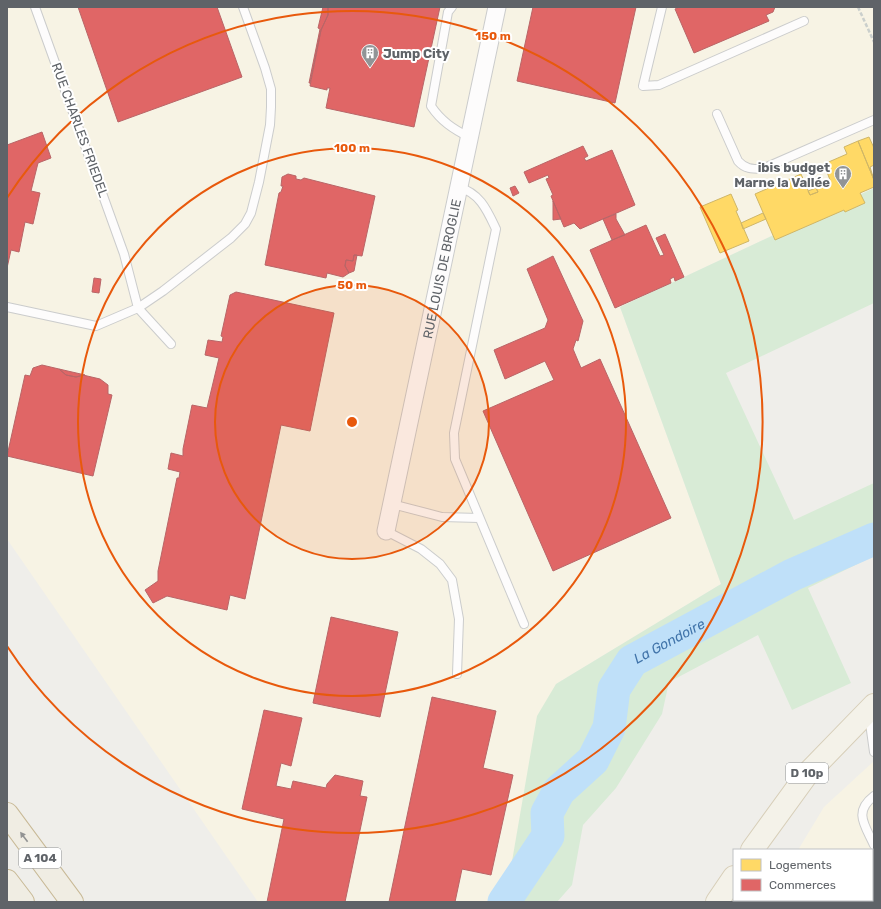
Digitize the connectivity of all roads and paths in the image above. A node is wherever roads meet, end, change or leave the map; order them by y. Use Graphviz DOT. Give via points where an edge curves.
graph roads {
  1 [pos="35,7"];
  2 [pos="243,7"];
  3 [pos="452,7"];
  4 [pos="496,7"];
  5 [pos="662,7"];
  6 [pos="858,7"];
  7 [pos="804,21"];
  8 [pos="874,42"];
  9 [pos="717,114"];
  10 [pos="874,120"];
  11 [pos="469,137"];
  12 [pos="458,187"];
  13 [pos="7,307"];
  14 [pos="138,308"];
  15 [pos="171,344"];
  16 [pos="392,504"];
  17 [pos="479,518"];
  18 [pos="386,532"];
  19 [pos="524,624"];
  20 [pos="457,674"];
  21 [pos="871,708"];
  22 [pos="874,752"];
  23 [pos="874,796"];
  24 [pos="7,814"];
  25 [pos="874,845"];
  26 [pos="753,849"];
  27 [pos="733,878"];
  28 [pos="7,881"];
  29 [pos="22,902"];
  30 [pos="72,902"];
  31 [pos="717,902"];
  1 -- 14 [label="lane, RUE CHARLES FRIEDEL" via="124,254"];
  2 -- 14 [label="lane" via="271,89 270,125 251,213 245,224 231,238"];
  3 -- 11 [label="lane" via="448,12 431,106 445,123"];
  4 -- 11 [label="street, RUE LOUIS DE BROGLIE"];
  5 -- 7 [label="lane" via="643,86 659,84"];
  6 -- 8 [label="path"];
  9 -- 10 [label="lane" via="738,161 750,169 762,169"];
  11 -- 12 [label="street, RUE LOUIS DE BROGLIE"];
  12 -- 16 [label="street, RUE LOUIS DE BROGLIE"];
  12 -- 17 [label="lane" via="468,190 484,204 496,229 454,433 455,459"];
  13 -- 14 [label="lane" via="96,326"];
  14 -- 15 [label="lane"];
  16 -- 17 [label="lane" via="442,517"];
  16 -- 18 [label="street, RUE LOUIS DE BROGLIE"];
  17 -- 19 [label="lane"];
  18 -- 20 [label="lane" via="421,549 440,564 452,580 459,619"];
  21 -- 22 [label="lane"];
  21 -- 26 [label="main road, D 10p" via="808,773"];
  23 -- 25 [label="lane" via="862,808 861,817"];
  30 -- 24 [label="highway, A 104, one-way"];
  27 -- 31 [label="main road"];
  28 -- 29 [label="highway, A 104"];
}
